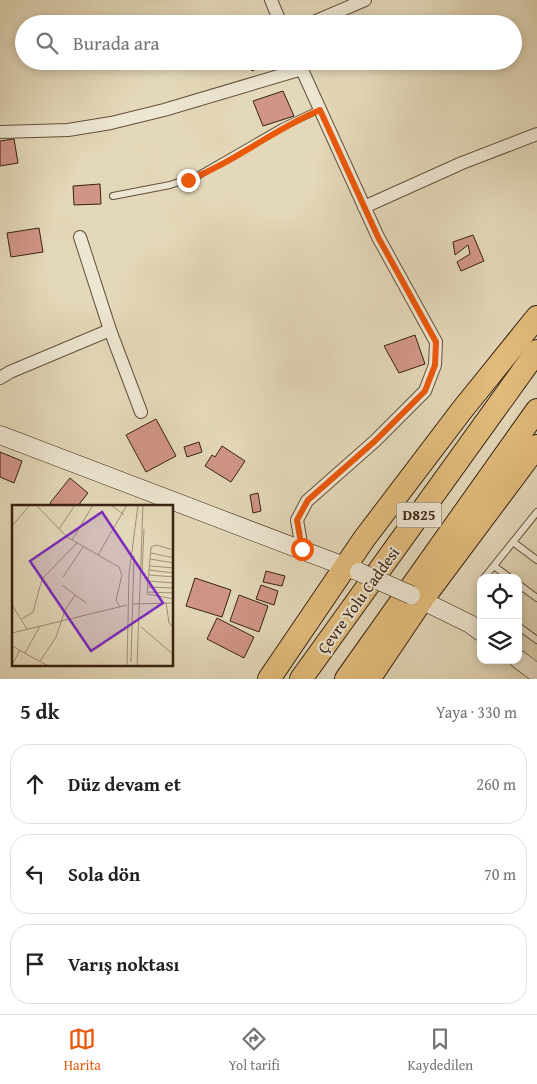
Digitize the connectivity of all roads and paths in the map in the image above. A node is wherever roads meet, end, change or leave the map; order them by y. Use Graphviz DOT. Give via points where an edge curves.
graph roads {
  1 [pos="271,0"];
  2 [pos="365,0"];
  3 [pos="277,15"];
  4 [pos="330,15"];
  5 [pos="285,70"];
  6 [pos="302,70"];
  7 [pos="320,110"];
  8 [pos="0,132"];
  9 [pos="537,134"];
  10 [pos="113,196"];
  11 [pos="364,207"];
  12 [pos="80,237"];
  13 [pos="537,317"];
  14 [pos="110,330"];
  15 [pos="537,351"];
  16 [pos="0,378"];
  17 [pos="537,410"];
  18 [pos="141,412"];
  19 [pos="0,435"];
  20 [pos="537,446"];
  21 [pos="537,512"];
  22 [pos="512,542"];
  23 [pos="302,549"];
  24 [pos="537,560"];
  25 [pos="494,566"];
  26 [pos="352,569"];
  27 [pos="487,574"];
  28 [pos="505,574"];
  29 [pos="522,587"];
  30 [pos="416,597"];
  31 [pos="537,598"];
  32 [pos="522,629"];
  33 [pos="477,630"];
  34 [pos="537,640"];
  35 [pos="522,662"];
  36 [pos="537,673"];
  37 [pos="269,679"];
  38 [pos="301,679"];
  39 [pos="346,679"];
  40 [pos="369,679"];
  1 -- 3 [label="street"];
  2 -- 4 [label="street"];
  5 -- 8 [label="street" via="111,124 53,131"];
  6 -- 7 [label="street"];
  7 -- 10 [label="lane" via="282,127 199,176"];
  7 -- 11 [label="street"];
  9 -- 11 [label="street"];
  11 -- 23 [label="street" via="436,342 435,365 425,391 375,441 308,500 297,520"];
  12 -- 14 [label="street"];
  13 -- 26 [label="highway" via="364,540"];
  14 -- 16 [label="street"];
  14 -- 18 [label="street"];
  15 -- 38 [label="highway, Çevre Yolu Caddesi / D825"];
  17 -- 39 [label="highway, D825"];
  19 -- 23 [label="street"];
  20 -- 30 [label="highway"];
  21 -- 22 [label="lane"];
  22 -- 24 [label="lane"];
  22 -- 25 [label="lane"];
  23 -- 26 [label="street"];
  25 -- 27 [label="lane"];
  25 -- 28 [label="lane"];
  26 -- 30 [label="street, bridge"];
  26 -- 37 [label="highway"];
  29 -- 31 [label="lane"];
  30 -- 33 [label="street"];
  30 -- 40 [label="highway"];
  32 -- 34 [label="lane"];
  35 -- 36 [label="street"];
}
